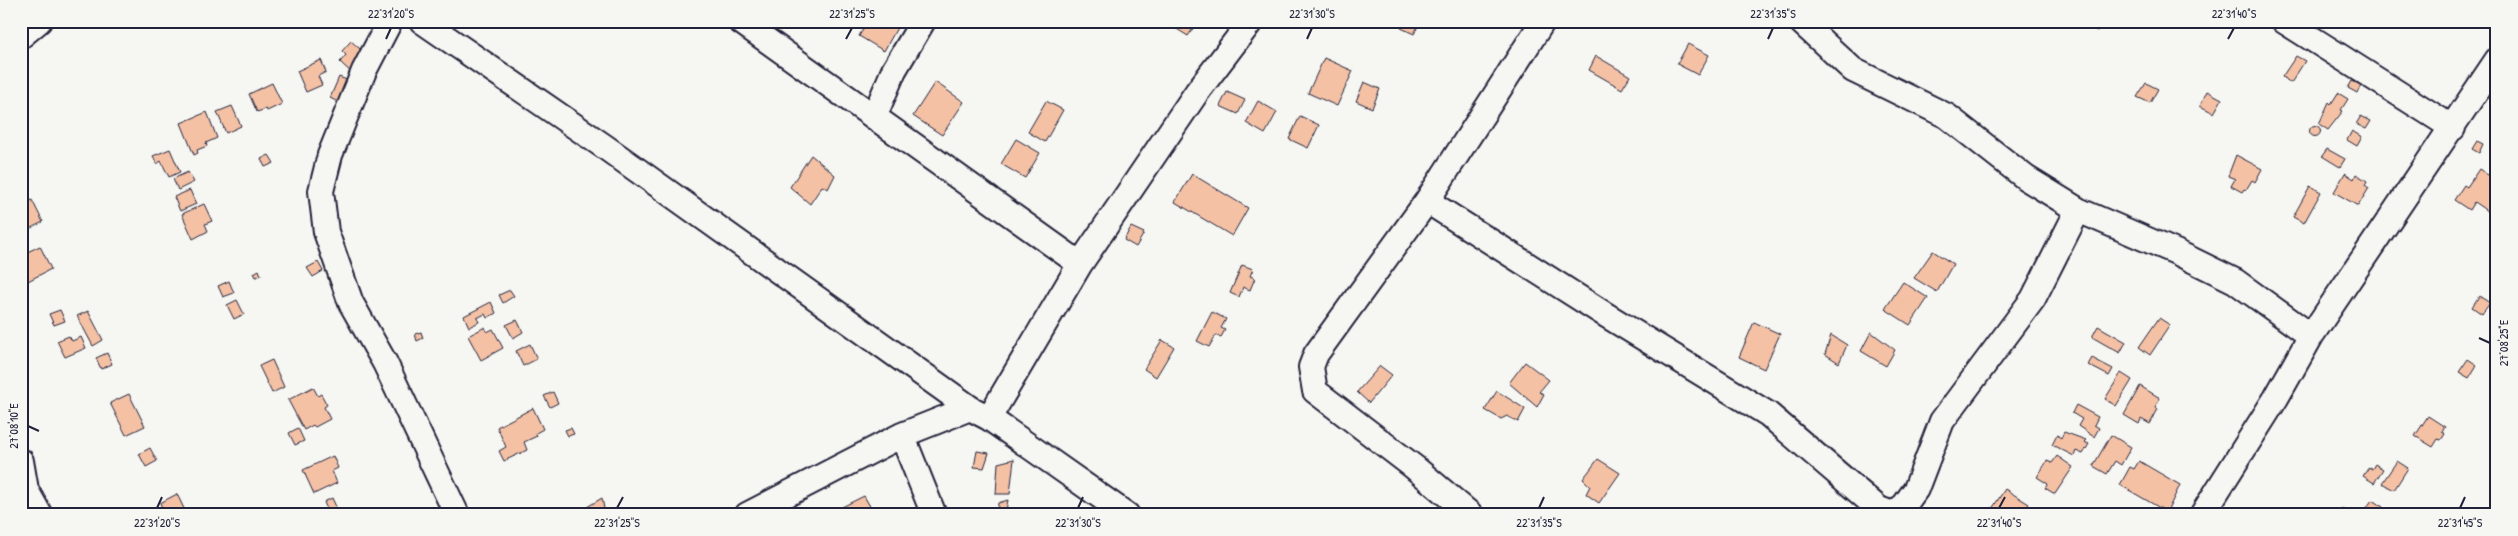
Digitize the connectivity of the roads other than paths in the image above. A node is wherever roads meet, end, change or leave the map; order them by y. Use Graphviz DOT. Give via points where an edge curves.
graph roads {
  1 [pos="39,21"];
  2 [pos="390,21"];
  3 [pos="422,21"];
  4 [pos="740,21"];
  5 [pos="923,21"];
  6 [pos="1252,21"];
  7 [pos="1543,21"];
  8 [pos="1800,21"];
  9 [pos="2284,21"];
  10 [pos="21,36"];
  11 [pos="2497,60"];
  12 [pos="874,117"];
  13 [pos="2453,128"];
  14 [pos="1427,201"];
  15 [pos="2078,210"];
  16 [pos="1080,264"];
  17 [pos="2312,336"];
  18 [pos="979,413"];
  19 [pos="902,435"];
  20 [pos="21,461"];
  21 [pos="40,515"];
  22 [pos="457,515"];
  23 [pos="747,515"];
  24 [pos="934,515"];
  25 [pos="1127,515"];
  26 [pos="1471,515"];
  27 [pos="2202,515"];
  1 -- 10 [label="street"];
  2 -- 22 [label="street" via="364,72 330,155 321,191 326,232 351,303 385,363"];
  3 -- 18 [label="street"];
  4 -- 12 [label="street"];
  5 -- 12 [label="street" via="894,70"];
  6 -- 16 [label="street" via="1197,92"];
  7 -- 14 [label="street"];
  8 -- 15 [label="street" via="1853,70 1947,116 2026,178"];
  9 -- 13 [label="street"];
  11 -- 13 [label="street"];
  12 -- 16 [label="street"];
  13 -- 17 [label="street"];
  14 -- 15 [label="street" via="1768,414 1879,510 1890,513 1902,510 1916,489 1942,421 2033,299"];
  14 -- 26 [label="street" via="1316,354 1311,367 1312,380 1315,391"];
  15 -- 17 [label="street" via="2176,252 2235,282"];
  16 -- 18 [label="street"];
  17 -- 27 [label="street"];
  18 -- 19 [label="street"];
  18 -- 25 [label="street"];
  19 -- 23 [label="street"];
  19 -- 24 [label="street"];
  20 -- 21 [label="street" via="26,490"];
}
